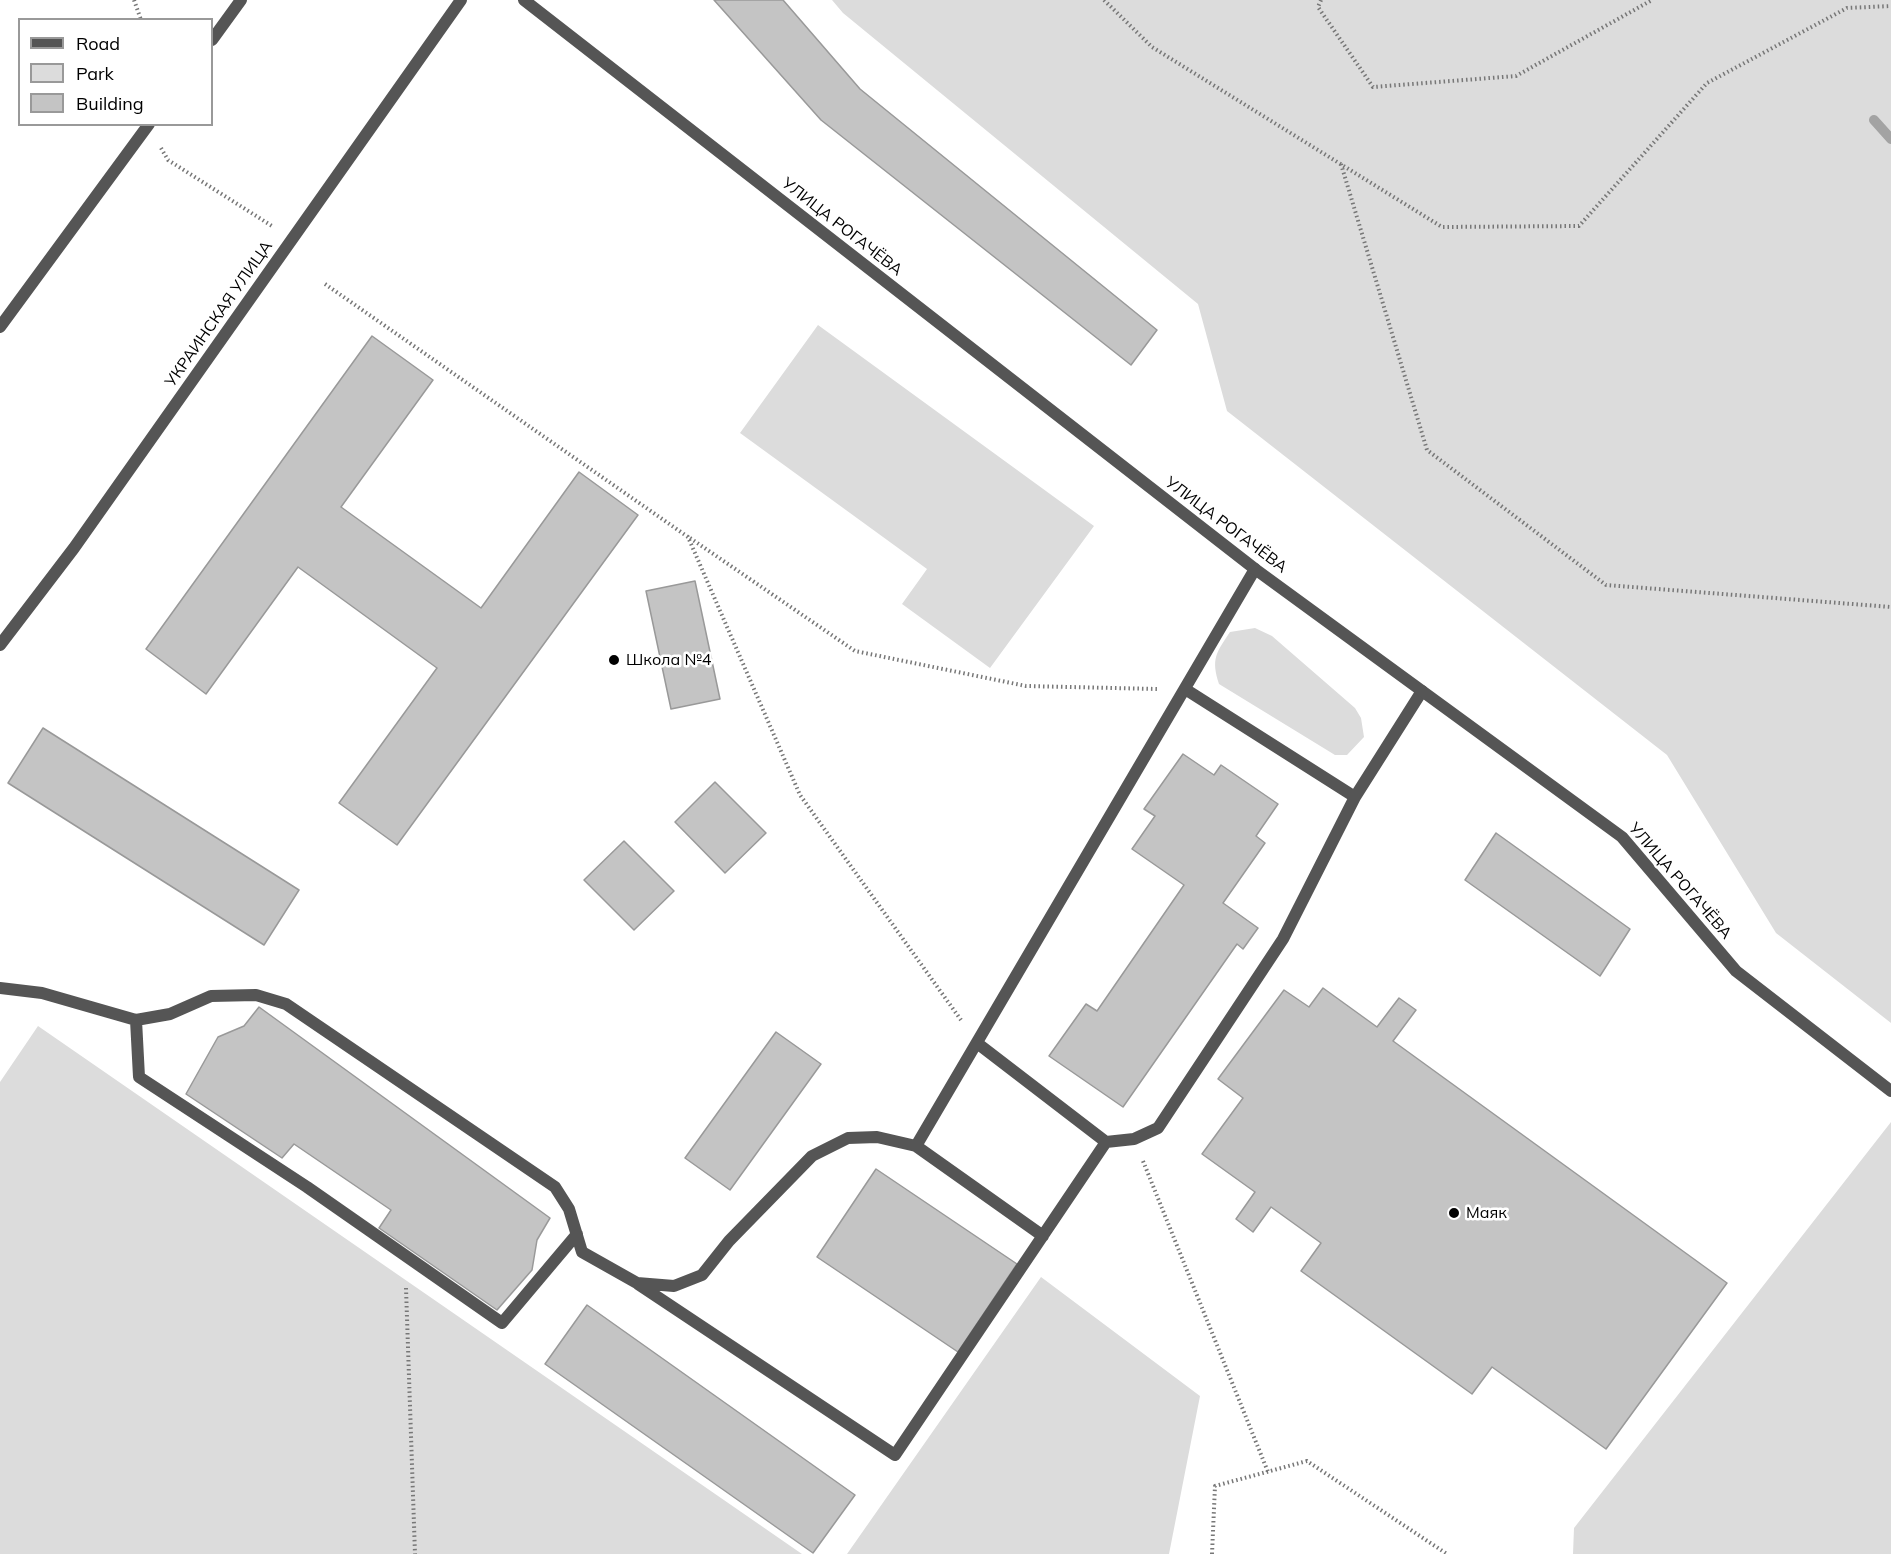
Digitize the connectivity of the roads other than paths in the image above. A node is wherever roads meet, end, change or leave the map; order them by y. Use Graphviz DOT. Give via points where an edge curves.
graph roads {
  1 [pos="241,0"];
  2 [pos="461,0"];
  3 [pos="524,0"];
  4 [pos="213,39"];
  5 [pos="149,126"];
  6 [pos="0,327"];
  7 [pos="1255,569"];
  8 [pos="0,645"];
  9 [pos="1185,689"];
  10 [pos="1422,691"];
  11 [pos="1355,797"];
  12 [pos="0,988"];
  13 [pos="136,1020"];
  14 [pos="977,1043"];
  15 [pos="1891,1091"];
  16 [pos="1106,1142"];
  17 [pos="916,1146"];
  18 [pos="577,1234"];
  19 [pos="1043,1236"];
  20 [pos="637,1283"];
  1 -- 4 [label="street"];
  2 -- 8 [label="street, УКРАИНСКАЯ УЛИЦА" via="74,548"];
  3 -- 7 [label="street, УЛИЦА РОГАЧЁВА"];
  5 -- 6 [label="street"];
  7 -- 9 [label="street"];
  7 -- 10 [label="street, УЛИЦА РОГАЧЁВА"];
  9 -- 11 [label="street"];
  9 -- 14 [label="street"];
  10 -- 11 [label="street"];
  10 -- 15 [label="street, УЛИЦА РОГАЧЁВА" via="1622,837 1736,971"];
  11 -- 16 [label="street" via="1283,939 1158,1128 1134,1139"];
  12 -- 13 [label="street" via="42,993"];
  13 -- 18 [label="street" via="170,1014 211,996 256,996 285,1004 555,1187 569,1209"];
  13 -- 18 [label="street" via="140,1077 502,1323"];
  14 -- 16 [label="street"];
  14 -- 17 [label="street"];
  16 -- 19 [label="street"];
  17 -- 19 [label="street"];
  17 -- 20 [label="street" via="877,1137 848,1138 812,1156 729,1241 702,1275 674,1286"];
  18 -- 20 [label="street" via="582,1252"];
  19 -- 20 [label="street" via="895,1455"];
}
